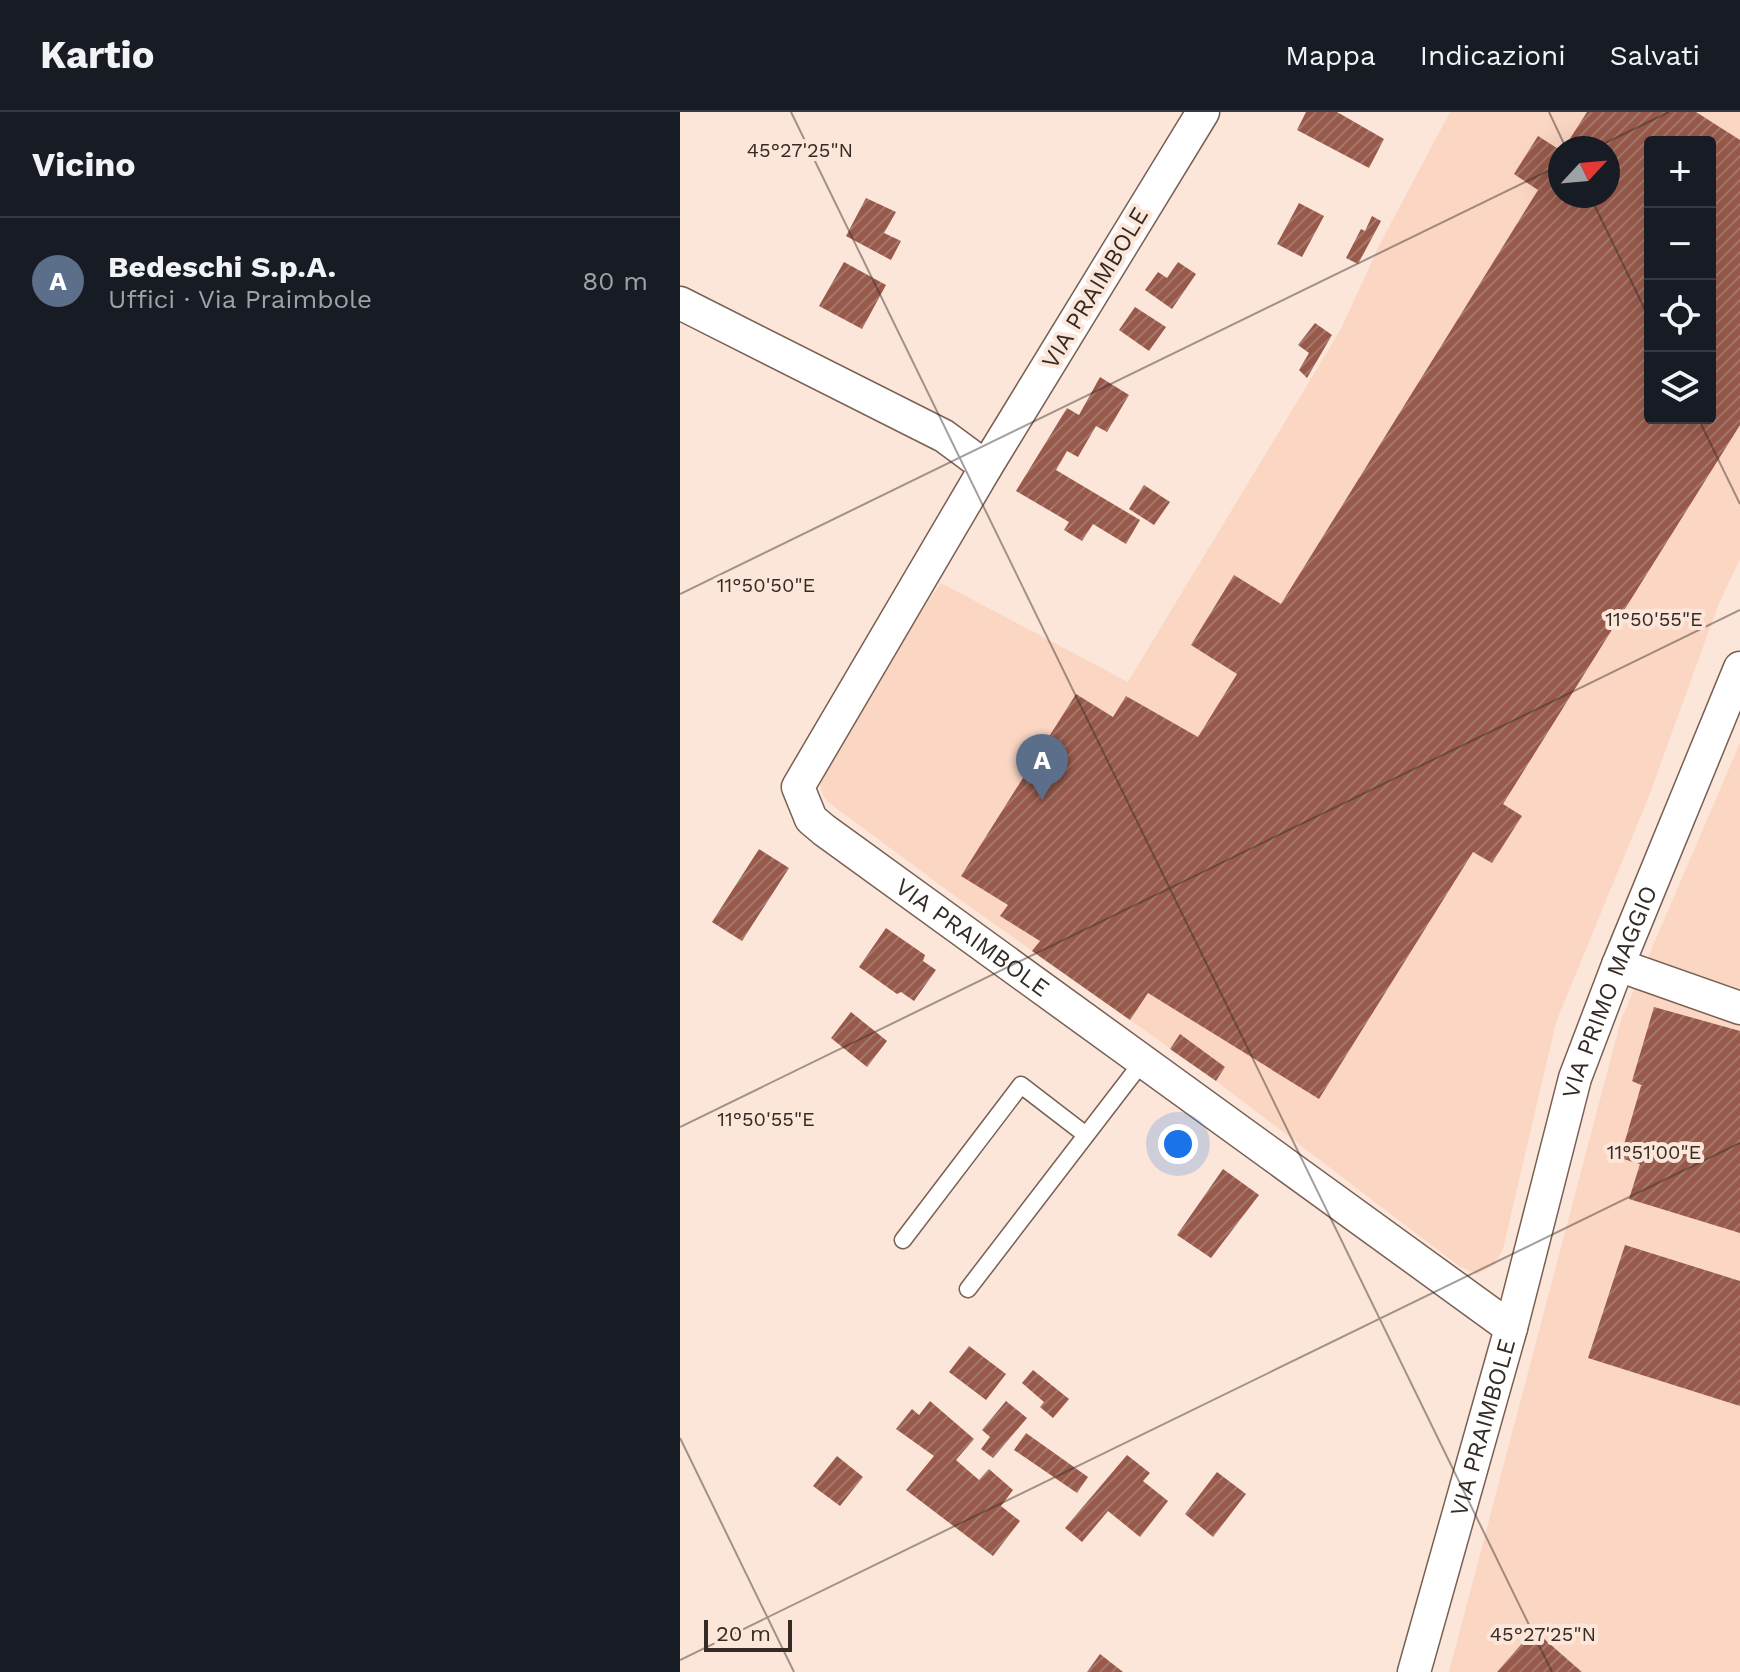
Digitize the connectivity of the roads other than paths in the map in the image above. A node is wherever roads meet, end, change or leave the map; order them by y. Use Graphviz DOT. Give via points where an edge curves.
graph roads {
  1 [pos="1203,112"];
  2 [pos="680,303"];
  3 [pos="986,467"];
  4 [pos="1740,668"];
  5 [pos="1618,965"];
  6 [pos="1740,1008"];
  7 [pos="1143,1061"];
  8 [pos="1086,1135"];
  9 [pos="903,1240"];
  10 [pos="968,1289"];
  11 [pos="1511,1328"];
  12 [pos="1414,1672"];
  1 -- 3 [label="street, VIA PRAIMBOLE"];
  2 -- 3 [label="street" via="944,436"];
  3 -- 7 [label="street, VIA PRAIMBOLE" via="798,787 811,819 824,830"];
  4 -- 5 [label="street, VIA PRIMO MAGGIO"];
  5 -- 6 [label="street"];
  5 -- 11 [label="street, VIA PRIMO MAGGIO" via="1575,1078"];
  7 -- 8 [label="lane"];
  7 -- 11 [label="street, VIA PRAIMBOLE"];
  8 -- 9 [label="lane" via="1021,1085"];
  8 -- 10 [label="lane"];
  11 -- 12 [label="street, VIA PRAIMBOLE"];
}
